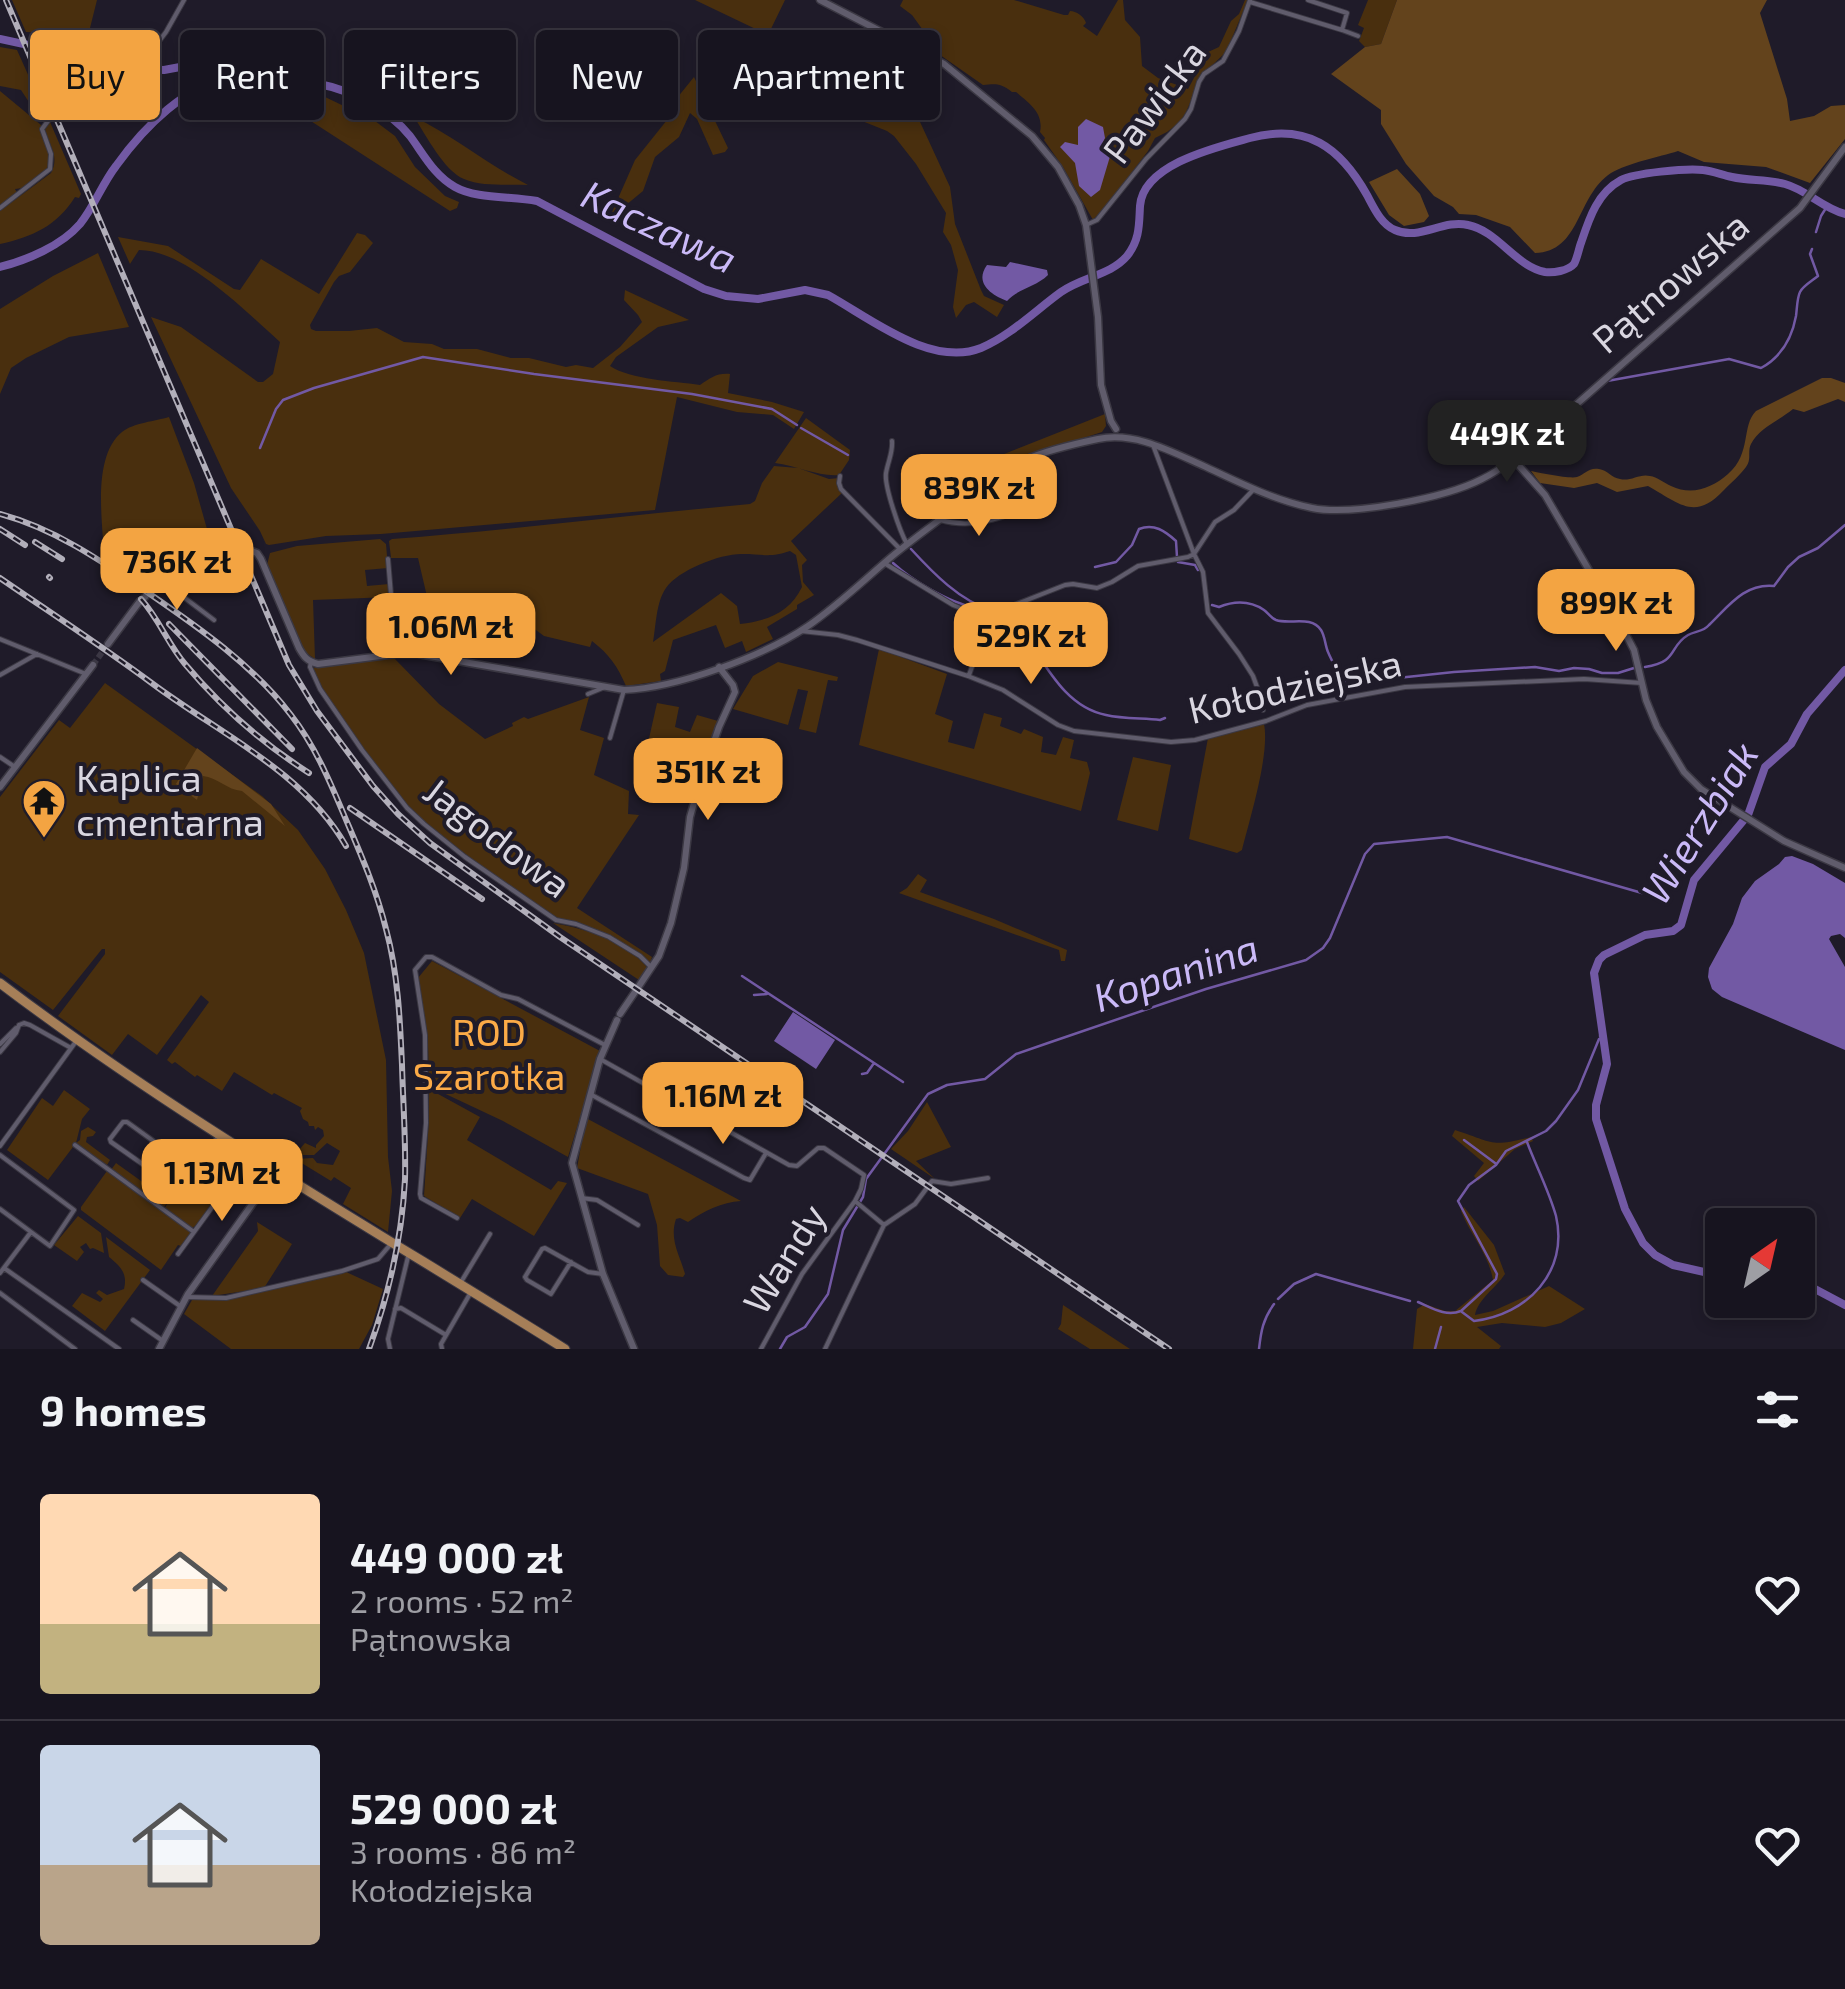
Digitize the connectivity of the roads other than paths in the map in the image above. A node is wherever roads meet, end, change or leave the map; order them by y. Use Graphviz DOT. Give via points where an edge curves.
graph roads {
  1 [pos="184,0"];
  2 [pos="820,0"];
  3 [pos="1308,0"];
  4 [pos="1250,1"];
  5 [pos="1342,30"];
  6 [pos="1358,36"];
  7 [pos="160,40"];
  8 [pos="48,120"];
  9 [pos="1845,147"];
  10 [pos="0,208"];
  11 [pos="1086,225"];
  12 [pos="1114,433"];
  13 [pos="892,440"];
  14 [pos="1153,445"];
  15 [pos="1513,459"];
  16 [pos="840,476"];
  17 [pos="1254,489"];
  18 [pos="1016,512"];
  19 [pos="940,520"];
  20 [pos="904,547"];
  21 [pos="1194,554"];
  22 [pos="388,559"];
  23 [pos="884,563"];
  24 [pos="161,580"];
  25 [pos="214,620"];
  26 [pos="990,620"];
  27 [pos="800,631"];
  28 [pos="0,638"];
  29 [pos="108,644"];
  30 [pos="37,654"];
  31 [pos="396,654"];
  32 [pos="311,662"];
  33 [pos="93,665"];
  34 [pos="719,668"];
  35 [pos="86,674"];
  36 [pos="0,675"];
  37 [pos="968,676"];
  38 [pos="1642,683"];
  39 [pos="605,687"];
  40 [pos="624,690"];
  41 [pos="588,694"];
  42 [pos="1263,710"];
  43 [pos="610,738"];
  44 [pos="0,756"];
  45 [pos="15,767"];
  46 [pos="0,787"];
  47 [pos="1845,868"];
  48 [pos="651,968"];
  49 [pos="0,983"];
  50 [pos="19,1025"];
  51 [pos="0,1044"];
  52 [pos="74,1044"];
  53 [pos="604,1044"];
  54 [pos="0,1052"];
  55 [pos="600,1059"];
  56 [pos="590,1094"];
  57 [pos="219,1135"];
  58 [pos="75,1145"];
  59 [pos="0,1146"];
  60 [pos="211,1147"];
  61 [pos="766,1152"];
  62 [pos="0,1155"];
  63 [pos="276,1171"];
  64 [pos="988,1178"];
  65 [pos="263,1188"];
  66 [pos="178,1189"];
  67 [pos="224,1192"];
  68 [pos="581,1198"];
  69 [pos="858,1203"];
  70 [pos="0,1209"];
  71 [pos="456,1218"];
  72 [pos="638,1224"];
  73 [pos="884,1225"];
  74 [pos="31,1232"];
  75 [pos="194,1232"];
  76 [pos="490,1234"];
  77 [pos="391,1242"];
  78 [pos="178,1254"];
  79 [pos="410,1254"];
  80 [pos="571,1262"];
  81 [pos="2,1271"];
  82 [pos="603,1274"];
  83 [pos="143,1280"];
  84 [pos="460,1284"];
  85 [pos="472,1291"];
  86 [pos="0,1293"];
  87 [pos="186,1297"];
  88 [pos="180,1306"];
  89 [pos="395,1309"];
  90 [pos="133,1320"];
  91 [pos="446,1335"];
  92 [pos="161,1345"];
  93 [pos="75,1349"];
  94 [pos="119,1349"];
  95 [pos="390,1349"];
  96 [pos="442,1349"];
  97 [pos="565,1349"];
  98 [pos="634,1349"];
  99 [pos="762,1349"];
  100 [pos="825,1349"];
  1 -- 7 [label="street"];
  2 -- 11 [label="street" via="944,64 1032,136 1061,173"];
  3 -- 5 [label="street" via="1347,14"];
  4 -- 5 [label="street"];
  4 -- 11 [label="street, Pawicka" via="1223,61 1199,82 1185,120"];
  5 -- 6 [label="street"];
  8 -- 10 [label="street" via="42,130 52,154 50,170"];
  9 -- 15 [label="street, Pątnowska" via="1800,208"];
  11 -- 12 [label="street" via="1100,383"];
  12 -- 14 [label="street, Pątnowska"];
  12 -- 19 [label="street" via="1015,465"];
  13 -- 20 [label="street" via="886,480"];
  14 -- 17 [label="street, Pątnowska"];
  14 -- 21 [label="street"];
  15 -- 17 [label="street, Pątnowska" via="1467,485 1370,508 1317,509"];
  15 -- 38 [label="street" via="1545,495 1576,548 1634,650"];
  16 -- 20 [label="street" via="841,489"];
  17 -- 21 [label="street" via="1214,522"];
  18 -- 19 [label="street" via="992,522"];
  19 -- 20 [label="street"];
  20 -- 23 [label="street"];
  21 -- 26 [label="street" via="1138,566 1097,588 1065,585"];
  21 -- 42 [label="street" via="1208,614 1253,676"];
  22 -- 31 [label="street"];
  23 -- 26 [label="street"];
  23 -- 27 [label="street"];
  24 -- 25 [label="street"];
  24 -- 29 [label="street"];
  24 -- 32 [label="street" via="191,554 252,550"];
  26 -- 37 [label="street"];
  27 -- 34 [label="street"];
  27 -- 37 [label="street, Kołodziejska" via="857,640"];
  28 -- 30 [label="street"];
  30 -- 35 [label="street"];
  30 -- 36 [label="street"];
  31 -- 32 [label="street"];
  31 -- 39 [label="street"];
  32 -- 48 [label="street, Jagodowa" via="320,690 424,824 556,920 608,937"];
  33 -- 35 [label="street"];
  34 -- 40 [label="street"];
  34 -- 48 [label="street" via="735,692 699,785 671,923"];
  35 -- 45 [label="street"];
  37 -- 38 [label="street, Kołodziejska" via="1058,726 1171,742 1404,687"];
  38 -- 47 [label="street" via="1656,726 1701,789 1784,841"];
  39 -- 40 [label="street"];
  39 -- 41 [label="street"];
  40 -- 43 [label="street"];
  44 -- 45 [label="street"];
  45 -- 46 [label="street"];
  48 -- 53 [label="street"];
  49 -- 52 [label="main road"];
  50 -- 51 [label="street"];
  50 -- 52 [label="street"];
  50 -- 54 [label="street"];
  52 -- 57 [label="main road"];
  52 -- 59 [label="street"];
  53 -- 55 [label="street"];
  53 -- 71 [label="street" via="426,956 415,970 425,1035 420,1194"];
  55 -- 56 [label="street"];
  55 -- 61 [label="street"];
  56 -- 61 [label="street" via="750,1180"];
  56 -- 68 [label="street" via="572,1163"];
  57 -- 60 [label="street"];
  57 -- 63 [label="main road"];
  58 -- 75 [label="street"];
  61 -- 69 [label="street, Wandy" via="797,1166 821,1146 864,1174"];
  62 -- 74 [label="street" via="74,1210 50,1246"];
  63 -- 65 [label="street"];
  63 -- 77 [label="main road"];
  64 -- 73 [label="street" via="932,1182 915,1204"];
  65 -- 67 [label="street" via="236,1174"];
  65 -- 87 [label="street"];
  66 -- 67 [label="street" via="111,1142 120,1125 128,1122"];
  67 -- 75 [label="street"];
  68 -- 72 [label="street"];
  68 -- 82 [label="street"];
  69 -- 73 [label="street"];
  69 -- 99 [label="street, Wandy" via="802,1274"];
  70 -- 74 [label="street"];
  73 -- 100 [label="street"];
  74 -- 81 [label="street"];
  75 -- 78 [label="street"];
  76 -- 84 [label="street"];
  77 -- 79 [label="main road"];
  77 -- 87 [label="street" via="378,1259 342,1271 226,1298"];
  79 -- 84 [label="main road"];
  79 -- 89 [label="street"];
  80 -- 80 [label="street" via="545,1248 525,1276 551,1294"];
  80 -- 82 [label="street"];
  81 -- 94 [label="street"];
  82 -- 98 [label="street"];
  83 -- 88 [label="street"];
  84 -- 85 [label="main road"];
  85 -- 91 [label="street"];
  85 -- 97 [label="main road"];
  86 -- 93 [label="street"];
  87 -- 88 [label="street"];
  88 -- 92 [label="street"];
  89 -- 91 [label="street"];
  89 -- 95 [label="street"];
  90 -- 92 [label="street"];
  91 -- 96 [label="street"];
}
